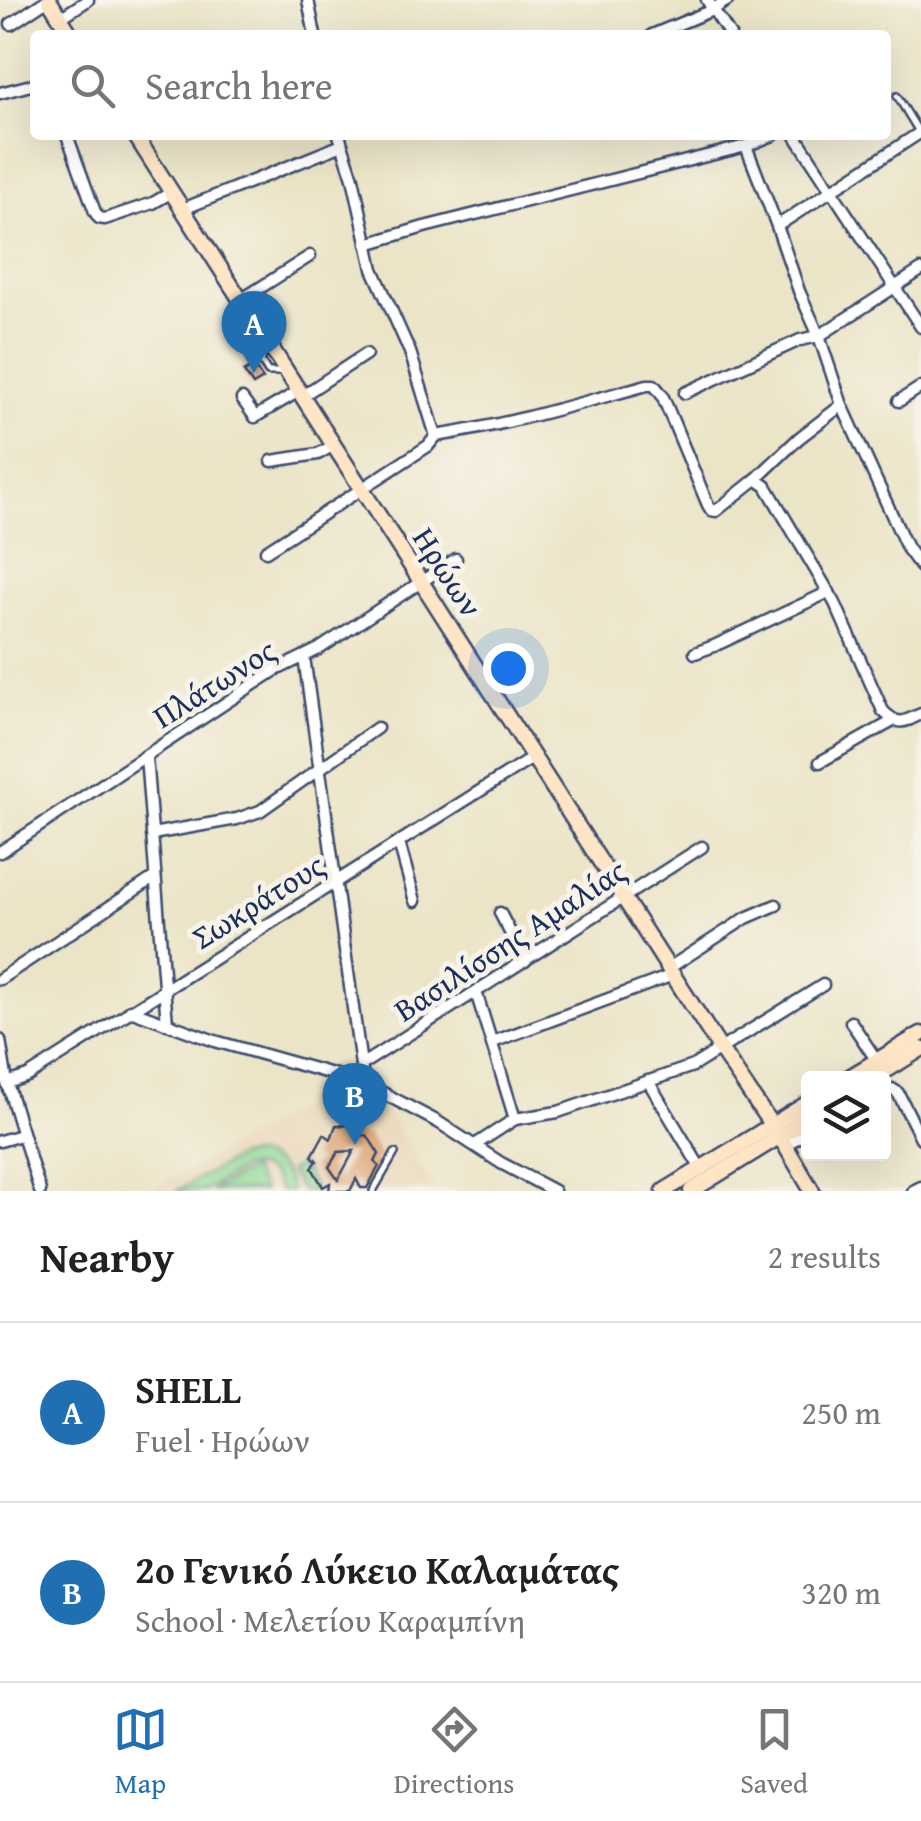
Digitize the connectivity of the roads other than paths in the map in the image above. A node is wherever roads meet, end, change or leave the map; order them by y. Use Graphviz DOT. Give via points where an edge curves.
graph roads {
  1 [pos="48,0"];
  2 [pos="88,0"];
  3 [pos="308,0"];
  4 [pos="728,0"];
  5 [pos="710,4"];
  6 [pos="60,18"];
  7 [pos="11,24"];
  8 [pos="68,30"];
  9 [pos="314,30"];
  10 [pos="661,30"];
  11 [pos="727,30"];
  12 [pos="30,85"];
  13 [pos="0,92"];
  14 [pos="897,96"];
  15 [pos="921,133"];
  16 [pos="69,140"];
  17 [pos="138,140"];
  18 [pos="340,140"];
  19 [pos="761,140"];
  20 [pos="798,140"];
  21 [pos="746,146"];
  22 [pos="831,191"];
  23 [pos="172,192"];
  24 [pos="183,209"];
  25 [pos="777,226"];
  26 [pos="367,244"];
  27 [pos="310,256"];
  28 [pos="921,270"];
  29 [pos="894,288"];
  30 [pos="240,300"];
  31 [pos="921,328"];
  32 [pos="819,336"];
  33 [pos="366,354"];
  34 [pos="921,387"];
  35 [pos="301,393"];
  36 [pos="686,394"];
  37 [pos="242,399"];
  38 [pos="900,401"];
  39 [pos="842,405"];
  40 [pos="436,436"];
  41 [pos="334,445"];
  42 [pos="272,461"];
  43 [pos="756,480"];
  44 [pos="363,490"];
  45 [pos="266,552"];
  46 [pos="456,559"];
  47 [pos="921,567"];
  48 [pos="422,582"];
  49 [pos="828,592"];
  50 [pos="695,653"];
  51 [pos="304,657"];
  52 [pos="921,714"];
  53 [pos="893,721"];
  54 [pos="377,728"];
  55 [pos="146,756"];
  56 [pos="534,757"];
  57 [pos="820,762"];
  58 [pos="320,771"];
  59 [pos="152,834"];
  60 [pos="399,843"];
  61 [pos="702,847"];
  62 [pos="0,852"];
  63 [pos="155,877"];
  64 [pos="336,882"];
  65 [pos="624,897"];
  66 [pos="415,901"];
  67 [pos="776,905"];
  68 [pos="500,914"];
  69 [pos="525,961"];
  70 [pos="671,972"];
  71 [pos="0,978"];
  72 [pos="823,985"];
  73 [pos="164,988"];
  74 [pos="476,992"];
  75 [pos="130,1010"];
  76 [pos="851,1022"];
  77 [pos="166,1024"];
  78 [pos="921,1034"];
  79 [pos="0,1040"];
  80 [pos="493,1042"];
  81 [pos="921,1049"];
  82 [pos="721,1050"];
  83 [pos="876,1061"];
  84 [pos="362,1066"];
  85 [pos="860,1071"];
  86 [pos="885,1071"];
  87 [pos="648,1081"];
  88 [pos="6,1083"];
  89 [pos="364,1083"];
  90 [pos="891,1089"];
  91 [pos="921,1106"];
  92 [pos="908,1110"];
  93 [pos="801,1111"];
  94 [pos="515,1119"];
  95 [pos="801,1123"];
  96 [pos="801,1133"];
  97 [pos="21,1135"];
  98 [pos="779,1136"];
  99 [pos="921,1138"];
  100 [pos="0,1141"];
  101 [pos="475,1145"];
  102 [pos="394,1153"];
  103 [pos="701,1169"];
  104 [pos="921,1188"];
  105 [pos="40,1191"];
  106 [pos="373,1191"];
  107 [pos="554,1191"];
  108 [pos="664,1191"];
  109 [pos="691,1191"];
  110 [pos="812,1191"];
  111 [pos="913,1191"];
  1 -- 6 [label="street"];
  1 -- 7 [label="street"];
  2 -- 6 [label="street"];
  3 -- 9 [label="street"];
  4 -- 5 [label="street"];
  5 -- 10 [label="street"];
  5 -- 11 [label="street"];
  6 -- 8 [label="street"];
  12 -- 13 [label="street"];
  14 -- 15 [label="lane"];
  15 -- 22 [label="street"];
  16 -- 23 [label="street" via="100,218"];
  17 -- 23 [label="street, Ηρώων"];
  18 -- 24 [label="street"];
  18 -- 26 [label="street"];
  19 -- 21 [label="street"];
  20 -- 22 [label="street"];
  21 -- 25 [label="street"];
  21 -- 26 [label="street"];
  22 -- 25 [label="street"];
  22 -- 29 [label="street"];
  23 -- 24 [label="street, Ηρώων"];
  24 -- 30 [label="street, Ηρώων"];
  25 -- 32 [label="street"];
  26 -- 40 [label="street"];
  27 -- 30 [label="street"];
  28 -- 29 [label="street"];
  29 -- 31 [label="street"];
  29 -- 32 [label="street"];
  30 -- 35 [label="street, Ηρώων"];
  32 -- 36 [label="street"];
  32 -- 39 [label="street"];
  33 -- 35 [label="street"];
  34 -- 38 [label="street"];
  35 -- 37 [label="street" via="255,417"];
  35 -- 41 [label="street, Ηρώων"];
  39 -- 43 [label="street"];
  39 -- 47 [label="street"];
  40 -- 43 [label="street" via="654,386 712,510"];
  40 -- 44 [label="street"];
  41 -- 42 [label="street"];
  41 -- 44 [label="street, Ηρώων"];
  43 -- 49 [label="street" via="766,486"];
  44 -- 45 [label="street"];
  44 -- 48 [label="street, Ηρώων"];
  46 -- 48 [label="street, Πλάτωνος"];
  48 -- 51 [label="street, Πλάτωνος"];
  48 -- 56 [label="street, Ηρώων"];
  49 -- 50 [label="street"];
  49 -- 53 [label="street" via="877,702"];
  51 -- 55 [label="street, Πλάτωνος"];
  51 -- 58 [label="street"];
  52 -- 53 [label="street"];
  53 -- 57 [label="street"];
  54 -- 58 [label="street"];
  55 -- 59 [label="street"];
  55 -- 62 [label="street, Πλάτωνος"];
  56 -- 60 [label="street, Σωκράτους"];
  56 -- 65 [label="street, Ηρώων"];
  58 -- 59 [label="street" via="253,814"];
  58 -- 64 [label="street"];
  59 -- 63 [label="street"];
  60 -- 64 [label="street, Σωκράτους"];
  60 -- 66 [label="street"];
  61 -- 65 [label="street, Βασιλίσσης Αμαλίας"];
  63 -- 71 [label="street"];
  63 -- 73 [label="street"];
  64 -- 73 [label="street, Σωκράτους"];
  64 -- 84 [label="street"];
  65 -- 69 [label="street, Βασιλίσσης Αμαλίας"];
  65 -- 70 [label="street, Ηρώων"];
  67 -- 70 [label="street" via="746,918"];
  68 -- 69 [label="street"];
  69 -- 74 [label="street, Βασιλίσσης Αμαλίας"];
  70 -- 80 [label="street"];
  70 -- 82 [label="street, Ηρώων"];
  72 -- 82 [label="street"];
  73 -- 75 [label="street, Σωκράτους"];
  73 -- 77 [label="street"];
  74 -- 80 [label="street"];
  74 -- 84 [label="street, Βασιλίσσης Αμαλίας"];
  75 -- 77 [label="street"];
  75 -- 88 [label="street, Σωκράτους" via="28,1076"];
  76 -- 83 [label="street"];
  77 -- 89 [label="street"];
  78 -- 83 [label="street"];
  79 -- 88 [label="street"];
  80 -- 94 [label="street"];
  81 -- 86 [label="street"];
  82 -- 87 [label="street"];
  82 -- 98 [label="street, Ηρώων"];
  83 -- 85 [label="street"];
  84 -- 89 [label="street"];
  87 -- 94 [label="street" via="558,1112"];
  87 -- 103 [label="street"];
  88 -- 97 [label="street"];
  89 -- 101 [label="street"];
  90 -- 92 [label="street"];
  91 -- 92 [label="street"];
  92 -- 99 [label="street"];
  93 -- 98 [label="street"];
  94 -- 101 [label="street"];
  95 -- 98 [label="street"];
  96 -- 98 [label="street"];
  97 -- 100 [label="street"];
  97 -- 105 [label="street"];
  98 -- 103 [label="street"];
  98 -- 109 [label="street"];
  98 -- 110 [label="street, Ηρώων"];
  101 -- 107 [label="street"];
  102 -- 106 [label="lane"];
  103 -- 108 [label="street"];
  104 -- 111 [label="street"];
}
